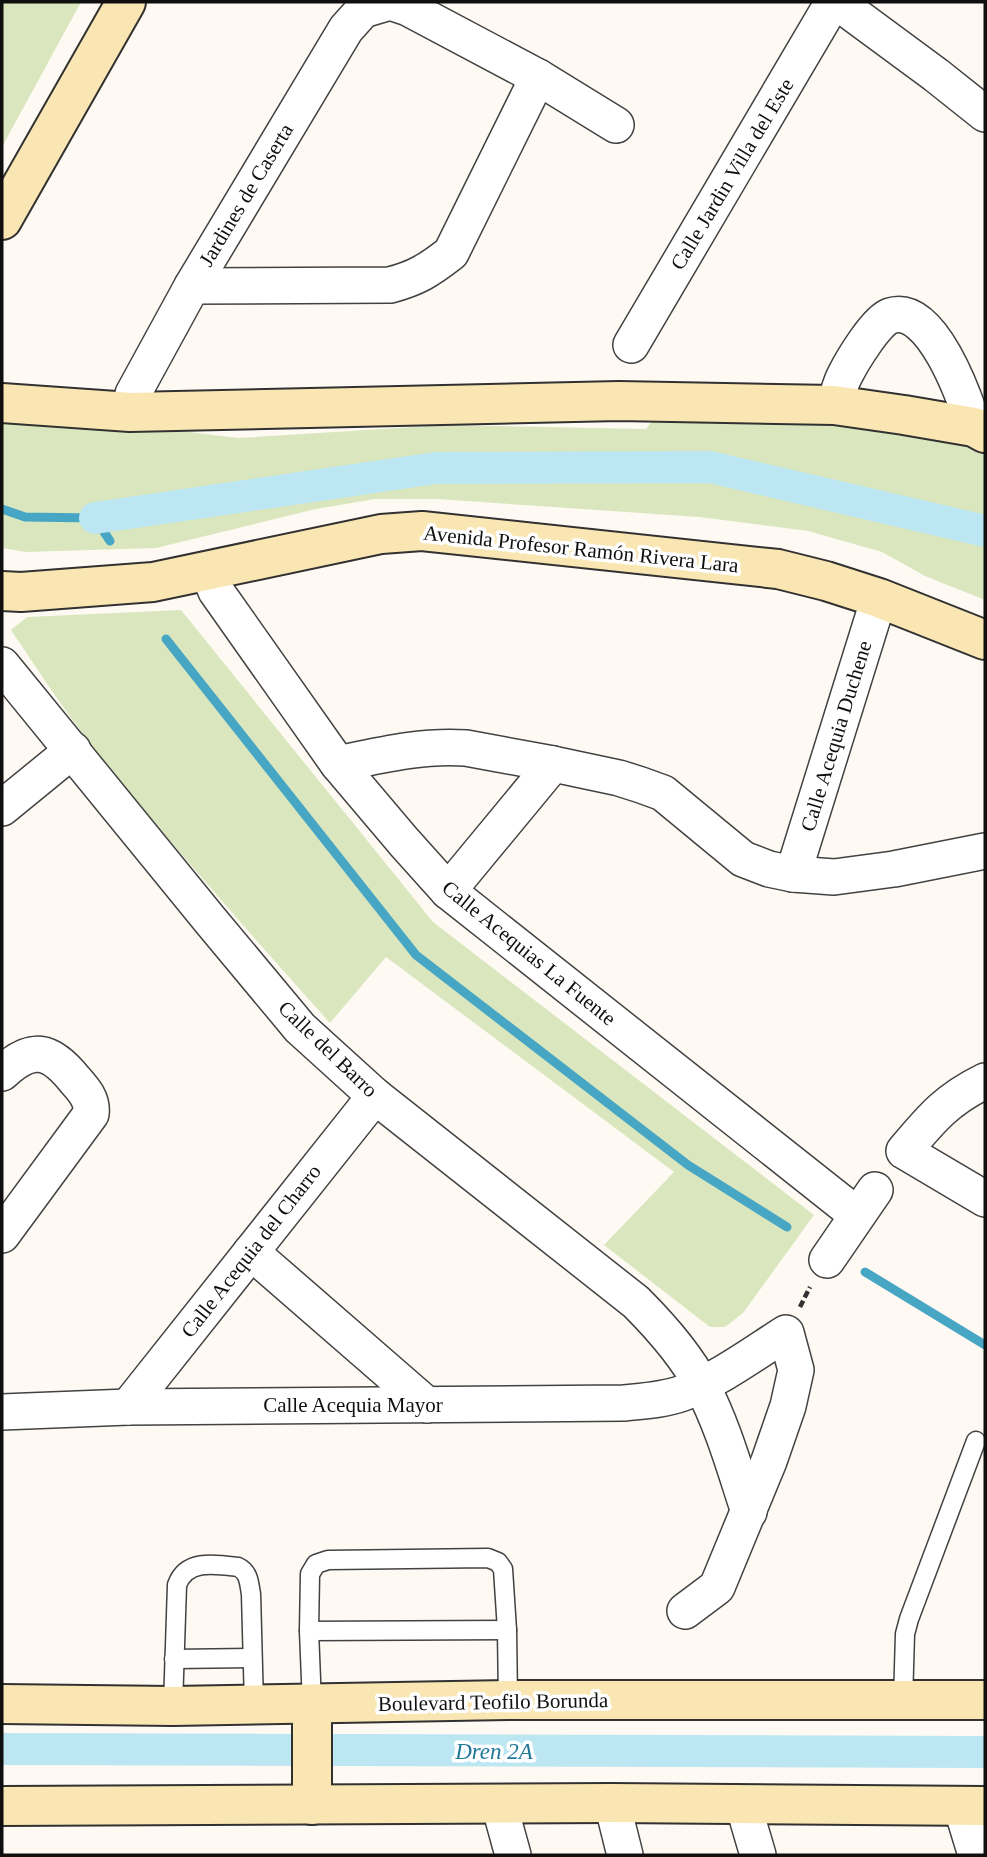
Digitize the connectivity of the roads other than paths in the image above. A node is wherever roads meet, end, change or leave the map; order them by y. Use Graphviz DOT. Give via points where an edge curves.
graph roads {
  1 [pos="126,2"];
  2 [pos="390,2"];
  3 [pos="835,2"];
  4 [pos="538,77"];
  5 [pos="985,114"];
  6 [pos="616,125"];
  7 [pos="2,220"];
  8 [pos="192,286"];
  9 [pos="631,345"];
  10 [pos="2,403"];
  11 [pos="834,405"];
  12 [pos="130,412"];
  13 [pos="979,430"];
  14 [pos="208,570"];
  15 [pos="2,591"];
  16 [pos="879,598"];
  17 [pos="985,640"];
  18 [pos="2,665"];
  19 [pos="73,750"];
  20 [pos="338,764"];
  21 [pos="553,764"];
  22 [pos="2,808"];
  23 [pos="985,851"];
  24 [pos="793,874"];
  25 [pos="447,891"];
  26 [pos="2,1073"];
  27 [pos="985,1081"];
  28 [pos="375,1096"];
  29 [pos="985,1199"];
  30 [pos="2,1235"];
  31 [pos="251,1252"];
  32 [pos="827,1260"];
  33 [pos="701,1385"];
  34 [pos="426,1405"];
  35 [pos="128,1407"];
  36 [pos="2,1412"];
  37 [pos="976,1441"];
  38 [pos="749,1512"];
  39 [pos="685,1611"];
  40 [pos="506,1630"];
  41 [pos="309,1631"];
  42 [pos="252,1658"];
  43 [pos="174,1659"];
  44 [pos="508,1700"];
  45 [pos="985,1700"];
  46 [pos="903,1701"];
  47 [pos="2,1704"];
  48 [pos="254,1705"];
  49 [pos="173,1706"];
  50 [pos="312,1714"];
  51 [pos="313,1792"];
  52 [pos="612,1803"];
  53 [pos="499,1804"];
  54 [pos="743,1804"];
  55 [pos="2,1806"];
  56 [pos="973,1806"];
  57 [pos="513,1855"];
  58 [pos="625,1855"];
  59 [pos="758,1855"];
  60 [pos="976,1855"];
  1 -- 7 [label="street"];
  2 -- 4 [label="street"];
  2 -- 8 [label="street, Jardines de Caserta" via="363,10 346,29"];
  3 -- 5 [label="street"];
  3 -- 9 [label="street, Calle Jardin Villa del Este"];
  4 -- 6 [label="street"];
  4 -- 8 [label="street" via="451,254 431,269 390,285"];
  8 -- 12 [label="street, Jardines de Caserta" via="133,394"];
  10 -- 12 [label="street"];
  11 -- 12 [label="street" via="619,401"];
  11 -- 13 [label="street"];
  11 -- 13 [label="street" via="845,376 874,328 889,316 903,315 933,335"];
  14 -- 15 [label="street, Avenida Profesor Ramón Rivera Lara" via="153,582"];
  14 -- 16 [label="street, Avenida Profesor Ramón Rivera Lara" via="381,534 422,531 778,569"];
  14 -- 20 [label="street, Calle Acequias La Fuente" via="216,591"];
  16 -- 17 [label="street, Avenida Profesor Ramón Rivera Lara"];
  16 -- 24 [label="street, Calle Acequia Duchene"];
  18 -- 19 [label="street, Calle del Barro"];
  19 -- 22 [label="street"];
  19 -- 28 [label="street, Calle del Barro" via="300,1028"];
  20 -- 21 [label="street" via="443,747"];
  20 -- 25 [label="street, Calle Acequias La Fuente"];
  21 -- 24 [label="street" via="663,793 743,859"];
  21 -- 25 [label="street"];
  23 -- 24 [label="street" via="834,877"];
  25 -- 32 [label="street, Calle Acequias La Fuente" via="867,1203"];
  26 -- 30 [label="street" via="16,1059 33,1055 52,1058 85,1092 91,1109"];
  27 -- 29 [label="street" via="938,1111 904,1152"];
  28 -- 31 [label="street, Calle Acequia del Charro"];
  28 -- 33 [label="street, Calle del Barro" via="636,1302 662,1328"];
  31 -- 34 [label="street"];
  31 -- 35 [label="street, Calle Acequia del Charro"];
  33 -- 34 [label="street, Calle Acequia Mayor" via="657,1400 624,1403"];
  33 -- 38 [label="street, Calle del Barro"];
  33 -- 38 [label="street, Calle Acequia Mayor" via="786,1333 796,1370 788,1406"];
  34 -- 35 [label="street, Calle Acequia Mayor"];
  35 -- 36 [label="street, Calle Acequia Mayor"];
  37 -- 46 [label="lane" via="909,1619"];
  38 -- 39 [label="street" via="717,1587"];
  40 -- 41 [label="lane"];
  40 -- 41 [label="lane" via="503,1569 488,1558 328,1560 316,1564 310,1574"];
  40 -- 44 [label="lane"];
  41 -- 50 [label="lane"];
  42 -- 43 [label="lane"];
  42 -- 43 [label="lane" via="251,1594 246,1574 238,1567 203,1564 186,1570 177,1585"];
  42 -- 48 [label="lane"];
  43 -- 49 [label="lane"];
  44 -- 46 [label="street, Boulevard Teofilo Borunda"];
  44 -- 50 [label="street, Boulevard Teofilo Borunda"];
  45 -- 46 [label="street, Boulevard Teofilo Borunda"];
  47 -- 49 [label="street, Boulevard Teofilo Borunda"];
  48 -- 49 [label="street, Boulevard Teofilo Borunda"];
  48 -- 50 [label="street, Boulevard Teofilo Borunda"];
  50 -- 51 [label="street"];
  51 -- 53 [label="street"];
  51 -- 55 [label="street"];
  52 -- 53 [label="street"];
  52 -- 54 [label="street"];
  52 -- 58 [label="street"];
  53 -- 57 [label="street"];
  54 -- 56 [label="street"];
  54 -- 59 [label="street"];
  56 -- 60 [label="street"];
}
